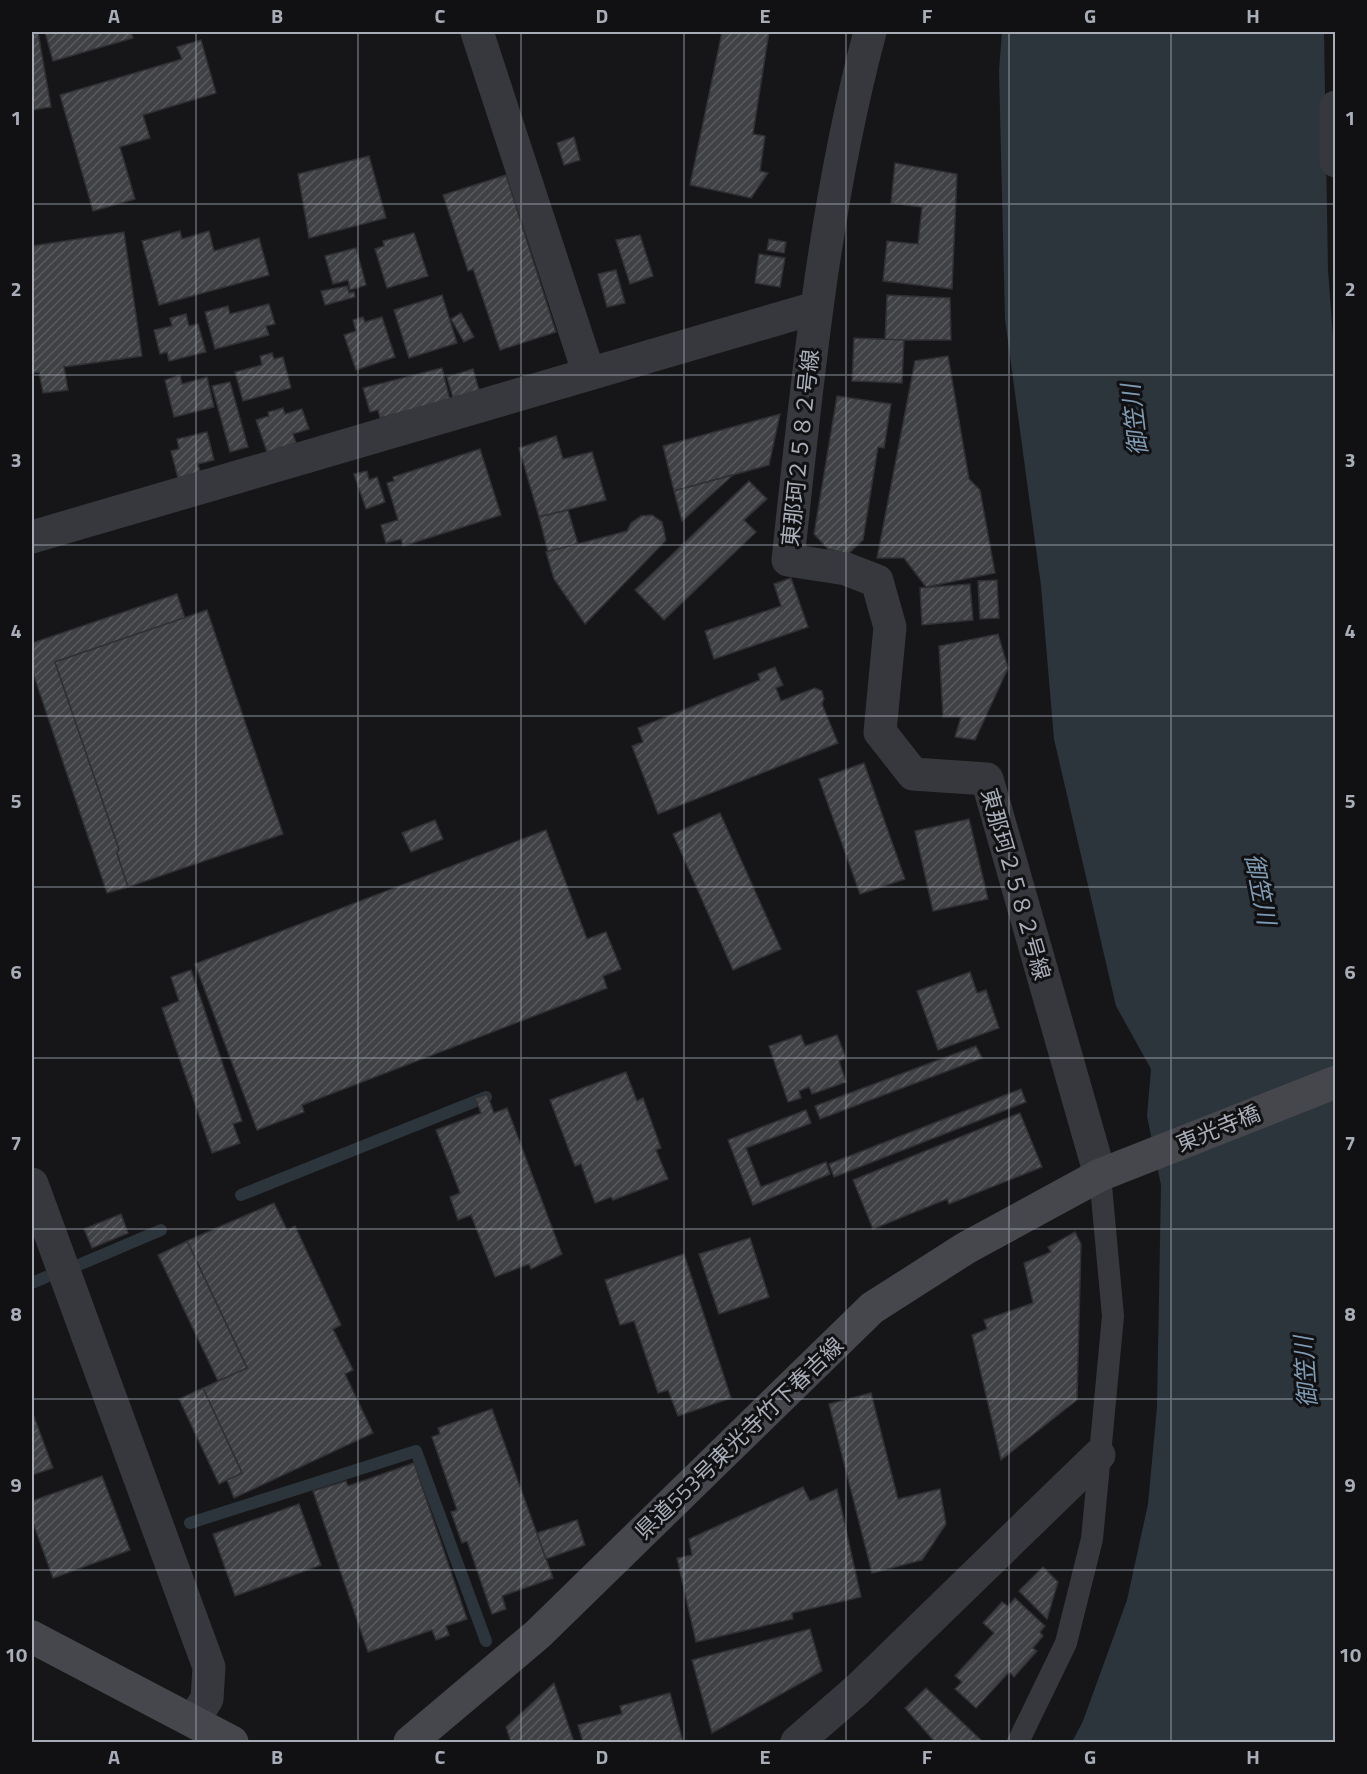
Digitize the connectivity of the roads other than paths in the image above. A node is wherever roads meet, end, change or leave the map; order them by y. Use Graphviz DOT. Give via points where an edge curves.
graph roads {
  1 [pos="477,32"];
  2 [pos="870,32"];
  3 [pos="1335,106"];
  4 [pos="1335,161"];
  5 [pos="815,308"];
  6 [pos="589,374"];
  7 [pos="32,537"];
  8 [pos="1335,1082"];
  9 [pos="1100,1174"];
  10 [pos="32,1184"];
  11 [pos="1099,1455"];
  12 [pos="32,1637"];
  13 [pos="193,1720"];
  14 [pos="232,1743"];
  15 [pos="410,1743"];
  16 [pos="797,1743"];
  17 [pos="1018,1743"];
  1 -- 6 [label="street"];
  2 -- 5 [label="street"];
  3 -- 4 [label="street"];
  5 -- 6 [label="street"];
  5 -- 9 [label="street, 東那珂２５８２号線" via="788,560 846,569 877,581 890,627 880,732 913,774 987,779"];
  6 -- 7 [label="street"];
  8 -- 9 [label="main road, 東光寺橋"];
  9 -- 11 [label="lane" via="1113,1316"];
  9 -- 15 [label="main road, 県道553号東光寺竹下春吉線" via="966,1248 872,1308 538,1634"];
  10 -- 13 [label="street" via="209,1667 207,1699"];
  11 -- 16 [label="street" via="857,1690"];
  11 -- 17 [label="lane" via="1092,1539 1066,1643"];
  12 -- 13 [label="main road"];
  13 -- 14 [label="main road"];
}
